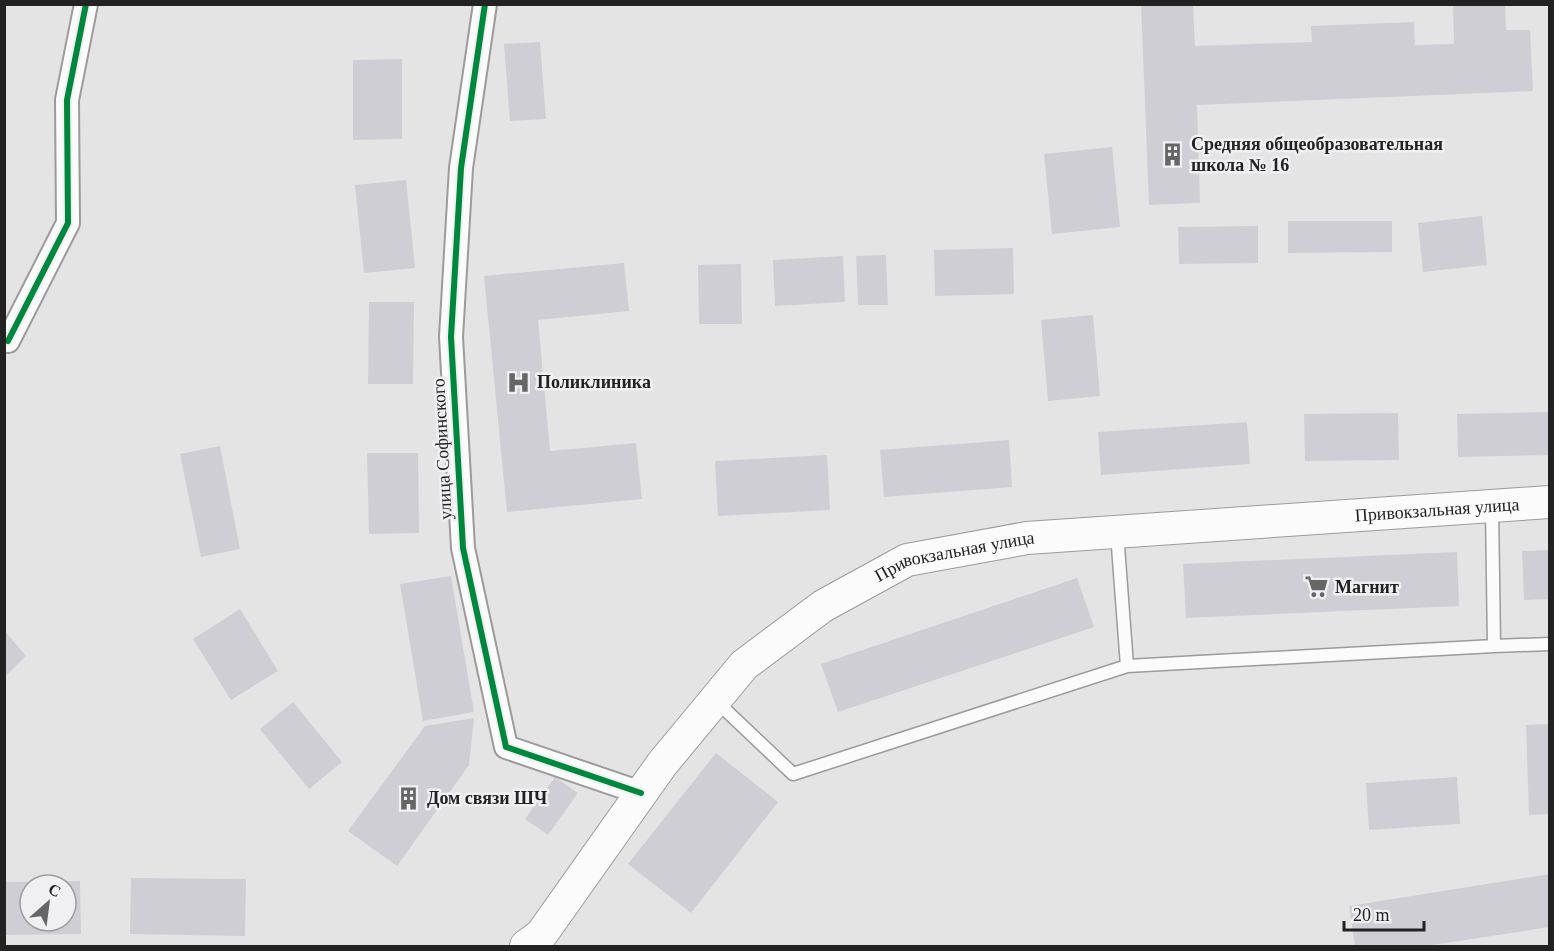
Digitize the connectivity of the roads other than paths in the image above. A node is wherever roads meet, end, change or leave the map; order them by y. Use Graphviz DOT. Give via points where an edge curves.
graph roads {
  1 [pos="86,4"];
  2 [pos="485,4"];
  3 [pos="8,341"];
  4 [pos="1550,502"];
  5 [pos="1492,505"];
  6 [pos="1117,532"];
  7 [pos="1550,644"];
  8 [pos="1494,646"];
  9 [pos="1127,666"];
  10 [pos="715,700"];
  11 [pos="641,793"];
  12 [pos="526,946"];
  1 -- 3 [label="street" via="67,100 68,223"];
  2 -- 11 [label="street, улица Софинского" via="461,168 451,337 463,548 506,747"];
  4 -- 5 [label="main road, Привокзальная улица"];
  5 -- 6 [label="main road, Привокзальная улица"];
  5 -- 8 [label="lane"];
  6 -- 9 [label="lane"];
  6 -- 10 [label="main road, Привокзальная улица" via="1027,538 907,560 823,606 744,665"];
  7 -- 8 [label="lane"];
  8 -- 9 [label="lane"];
  9 -- 10 [label="lane" via="793,774"];
  10 -- 11 [label="main road, Привокзальная улица"];
  11 -- 12 [label="main road, Привокзальная улица" via="541,935"];
}
